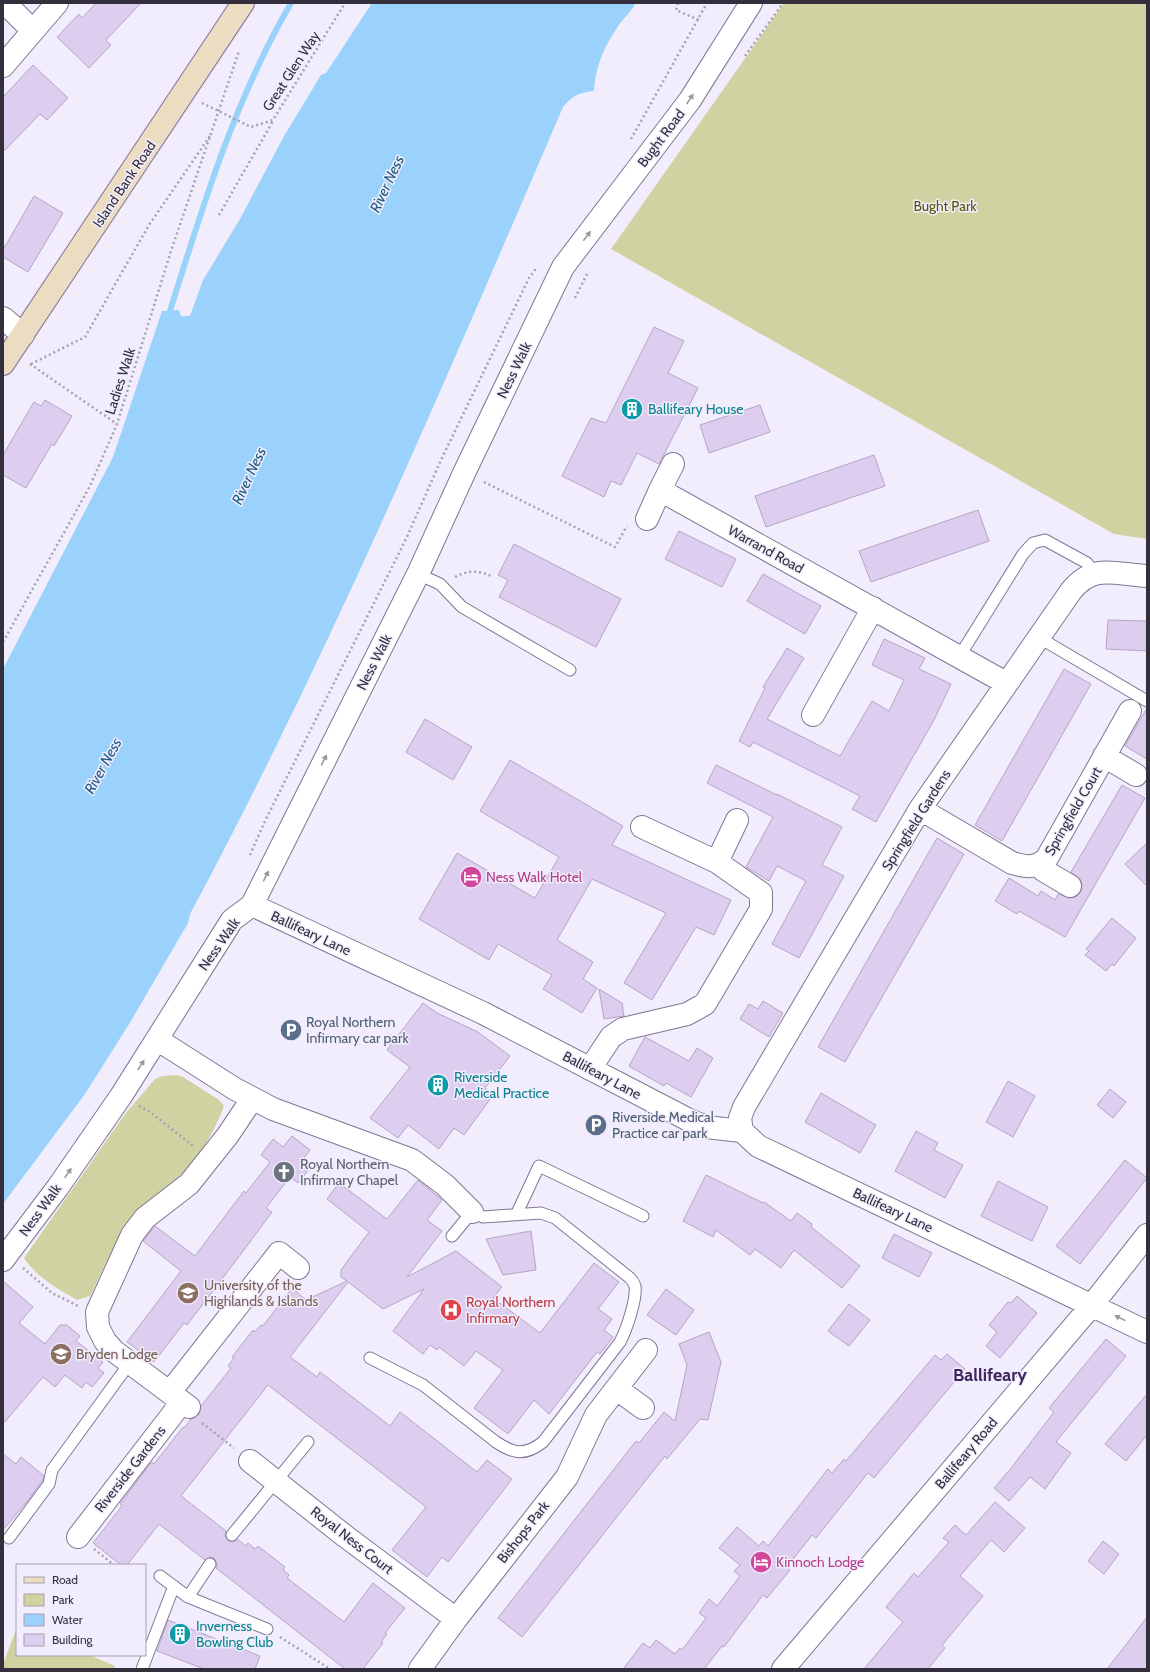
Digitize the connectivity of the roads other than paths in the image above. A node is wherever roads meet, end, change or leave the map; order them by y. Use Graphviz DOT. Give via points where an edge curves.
graph roads {
  1 [pos="5,3"];
  2 [pos="57,3"];
  3 [pos="243,3"];
  4 [pos="751,3"];
  5 [pos="33,31"];
  6 [pos="3,66"];
  7 [pos="563,268"];
  8 [pos="3,318"];
  9 [pos="12,350"];
  10 [pos="673,464"];
  11 [pos="660,490"];
  12 [pos="647,519"];
  13 [pos="1094,573"];
  14 [pos="418,574"];
  15 [pos="1147,576"];
  16 [pos="873,608"];
  17 [pos="1038,637"];
  18 [pos="959,657"];
  19 [pos="570,670"];
  20 [pos="1006,683"];
  21 [pos="1139,706"];
  22 [pos="813,715"];
  23 [pos="1104,756"];
  24 [pos="1136,775"];
  25 [pos="920,809"];
  26 [pos="737,820"];
  27 [pos="642,827"];
  28 [pos="717,862"];
  29 [pos="1039,865"];
  30 [pos="1070,886"];
  31 [pos="252,905"];
  32 [pos="158,1040"];
  33 [pos="590,1069"];
  34 [pos="252,1099"];
  35 [pos="742,1131"];
  36 [pos="472,1212"];
  37 [pos="517,1214"];
  38 [pos="643,1216"];
  39 [pos="1147,1235"];
  40 [pos="452,1236"];
  41 [pos="5,1258"];
  42 [pos="298,1268"];
  43 [pos="1092,1305"];
  44 [pos="1147,1332"];
  45 [pos="646,1350"];
  46 [pos="370,1358"];
  47 [pos="129,1364"];
  48 [pos="617,1389"];
  49 [pos="181,1400"];
  50 [pos="643,1408"];
  51 [pos="308,1442"];
  52 [pos="250,1460"];
  53 [pos="277,1481"];
  54 [pos="232,1535"];
  55 [pos="78,1537"];
  56 [pos="9,1538"];
  57 [pos="210,1564"];
  58 [pos="160,1576"];
  59 [pos="174,1586"];
  60 [pos="188,1597"];
  61 [pos="456,1619"];
  62 [pos="268,1629"];
  63 [pos="142,1669"];
  64 [pos="420,1669"];
  65 [pos="783,1669"];
  1 -- 5 [label="street"];
  2 -- 5 [label="street"];
  3 -- 9 [label="main road, Island Bank Road"];
  7 -- 4 [label="street, Bught Road, one-way" via="690,100"];
  5 -- 6 [label="street"];
  7 -- 14 [label="street, Ness Walk"];
  8 -- 9 [label="street"];
  10 -- 11 [label="street"];
  11 -- 12 [label="street"];
  11 -- 16 [label="street, Warrand Road"];
  13 -- 15 [label="street"];
  13 -- 17 [label="street, Springfield Gardens" via="1080,580"];
  13 -- 18 [label="lane" via="1087,563 1045,540 1033,543 1023,554"];
  14 -- 19 [label="lane" via="440,584 462,607"];
  31 -- 14 [label="street, Ness Walk, one-way"];
  16 -- 18 [label="street, Warrand Road"];
  16 -- 22 [label="street"];
  17 -- 20 [label="street, Springfield Gardens"];
  17 -- 21 [label="lane"];
  18 -- 20 [label="street, Warrand Road"];
  20 -- 25 [label="street, Springfield Gardens"];
  21 -- 23 [label="street, Springfield Court"];
  23 -- 24 [label="street, Springfield Court"];
  23 -- 29 [label="street, Springfield Court" via="1047,858"];
  25 -- 29 [label="street, Springfield Court" via="1012,863 1028,867"];
  25 -- 35 [label="street, Springfield Gardens" via="744,1107 740,1118"];
  26 -- 28 [label="street"];
  27 -- 28 [label="street"];
  28 -- 33 [label="street" via="761,893 761,909 705,1004 687,1014 623,1029 611,1037"];
  29 -- 30 [label="street, Springfield Court"];
  31 -- 32 [label="street, Ness Walk" via="232,920"];
  31 -- 33 [label="street, Ballifeary Lane" via="483,1013"];
  32 -- 34 [label="street"];
  41 -- 32 [label="street, Ness Walk, one-way" via="58,1187"];
  33 -- 35 [label="street, Ballifeary Lane" via="693,1122 706,1127"];
  34 -- 36 [label="street" via="412,1160 445,1184"];
  34 -- 47 [label="street" via="189,1184 145,1218 132,1235 97,1312 98,1327 105,1341"];
  35 -- 43 [label="street, Ballifeary Lane" via="758,1146"];
  36 -- 37 [label="lane" via="482,1217"];
  36 -- 40 [label="lane"];
  37 -- 38 [label="lane" via="540,1166"];
  37 -- 46 [label="lane" via="541,1213 555,1218 625,1273 635,1285 635,1294 620,1342 543,1442 536,1448 526,1451 508,1450 423,1385"];
  39 -- 43 [label="street, Ballifeary Road"];
  42 -- 49 [label="street, Riverside Gardens" via="279,1253"];
  44 -- 43 [label="street, Ballifeary Lane, one-way"];
  43 -- 65 [label="street, Ballifeary Road"];
  45 -- 48 [label="street, Bishops Park"];
  47 -- 49 [label="street"];
  47 -- 56 [label="lane" via="52,1470 49,1484"];
  48 -- 50 [label="street"];
  48 -- 61 [label="street, Bishops Park" via="596,1415 566,1477"];
  49 -- 55 [label="street, Riverside Gardens"];
  51 -- 53 [label="lane"];
  52 -- 53 [label="street, Royal Ness Court"];
  53 -- 54 [label="lane"];
  53 -- 61 [label="street, Royal Ness Court" via="345,1536"];
  57 -- 60 [label="lane"];
  58 -- 59 [label="lane"];
  59 -- 60 [label="lane"];
  59 -- 63 [label="lane"];
  60 -- 62 [label="lane"];
  61 -- 64 [label="street, Bishops Park"];
}
